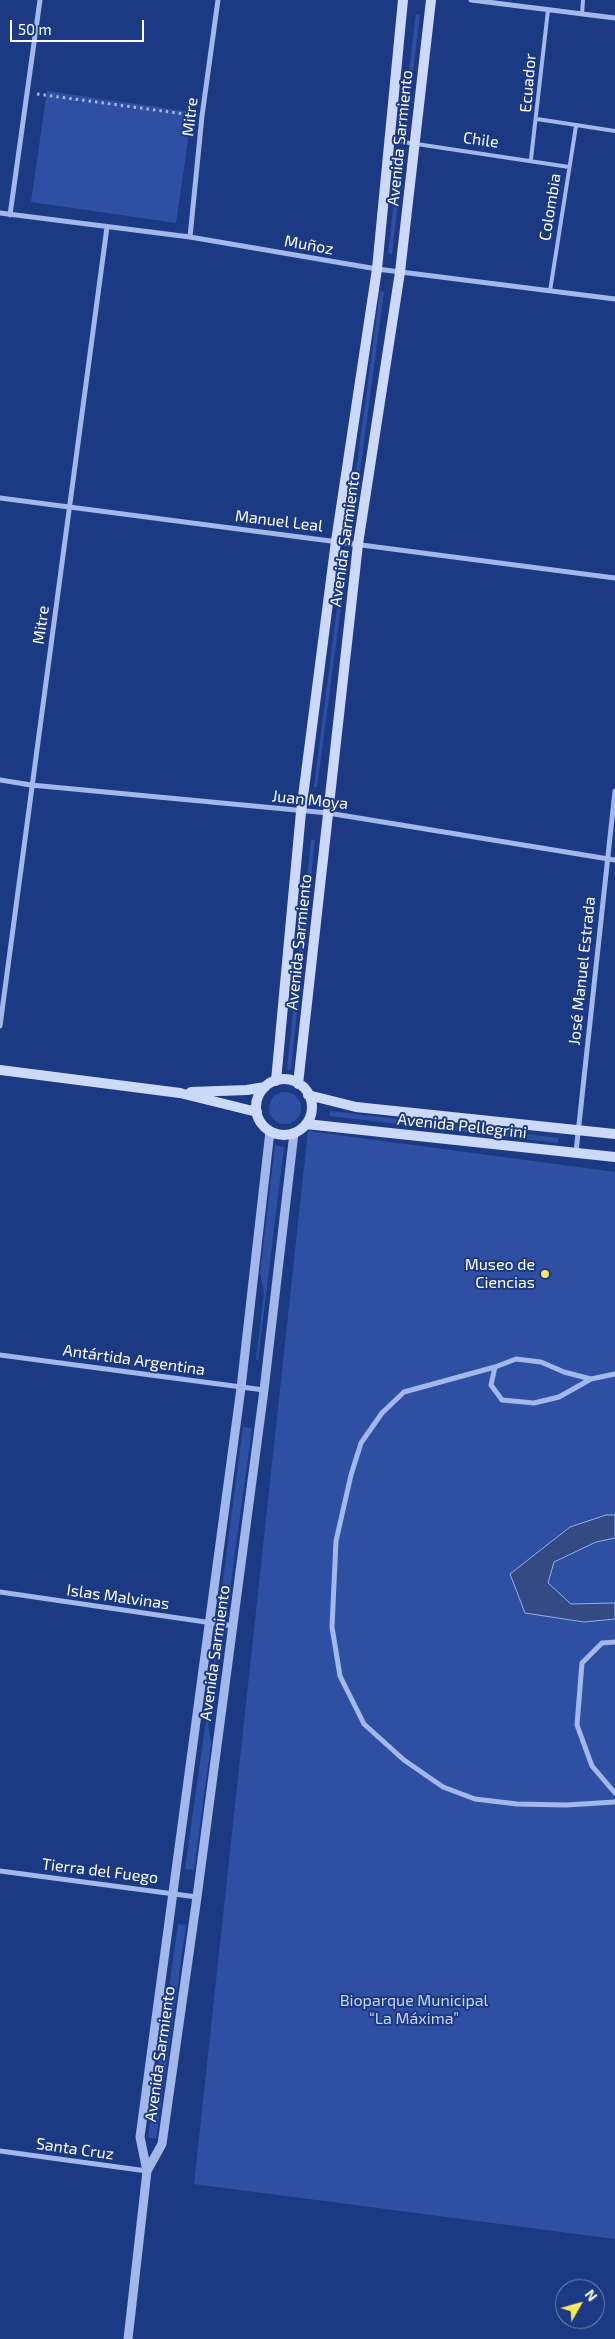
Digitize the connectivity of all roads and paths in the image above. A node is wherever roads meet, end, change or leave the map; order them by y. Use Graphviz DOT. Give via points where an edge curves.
graph roads {
  1 [pos="40,0"];
  2 [pos="218,0"];
  3 [pos="403,0"];
  4 [pos="431,0"];
  5 [pos="471,0"];
  6 [pos="583,0"];
  7 [pos="548,10"];
  8 [pos="582,14"];
  9 [pos="615,18"];
  10 [pos="27,93"];
  11 [pos="202,116"];
  12 [pos="537,119"];
  13 [pos="576,126"];
  14 [pos="615,131"];
  15 [pos="390,140"];
  16 [pos="414,144"];
  17 [pos="531,159"];
  18 [pos="569,166"];
  19 [pos="0,214"];
  20 [pos="10,215"];
  21 [pos="107,227"];
  22 [pos="190,238"];
  23 [pos="377,269"];
  24 [pos="400,272"];
  25 [pos="550,291"];
  26 [pos="615,299"];
  27 [pos="0,498"];
  28 [pos="70,507"];
  29 [pos="336,541"];
  30 [pos="358,544"];
  31 [pos="615,578"];
  32 [pos="0,780"];
  33 [pos="32,785"];
  34 [pos="615,791"];
  35 [pos="301,812"];
  36 [pos="328,813"];
  37 [pos="606,858"];
  38 [pos="615,860"];
  39 [pos="0,1026"];
  40 [pos="0,1070"];
  41 [pos="276,1081"];
  42 [pos="298,1084"];
  43 [pos="265,1087"];
  44 [pos="180,1093"];
  45 [pos="308,1095"];
  46 [pos="257,1112"];
  47 [pos="306,1124"];
  48 [pos="578,1129"];
  49 [pos="270,1131"];
  50 [pos="294,1133"];
  51 [pos="615,1134"];
  52 [pos="576,1153"];
  53 [pos="615,1157"];
  54 [pos="0,1355"];
  55 [pos="495,1367"];
  56 [pos="615,1374"];
  57 [pos="591,1379"];
  58 [pos="241,1388"];
  59 [pos="264,1390"];
  60 [pos="0,1592"];
  61 [pos="209,1623"];
  62 [pos="233,1626"];
  63 [pos="615,1642"];
  64 [pos="615,1793"];
  65 [pos="615,1802"];
  66 [pos="0,1870"];
  67 [pos="174,1893"];
  68 [pos="198,1897"];
  69 [pos="0,2151"];
  70 [pos="146,2172"];
  71 [pos="128,2339"];
  1 -- 10 [label="street"];
  2 -- 11 [label="street, Mitre"];
  3 -- 15 [label="main road, Avenida Sarmiento"];
  4 -- 16 [label="main road, Avenida Sarmiento"];
  5 -- 7 [label="street"];
  6 -- 8 [label="lane"];
  7 -- 8 [label="street"];
  7 -- 12 [label="lane, Ecuador"];
  8 -- 9 [label="street"];
  10 -- 11 [label="path"];
  10 -- 20 [label="street"];
  11 -- 22 [label="street, Mitre"];
  12 -- 13 [label="lane"];
  12 -- 17 [label="lane, Ecuador"];
  13 -- 14 [label="lane"];
  13 -- 18 [label="lane, Colombia"];
  15 -- 16 [label="lane, Chile"];
  15 -- 23 [label="main road, Avenida Sarmiento"];
  16 -- 17 [label="lane, Chile"];
  16 -- 24 [label="main road, Avenida Sarmiento"];
  17 -- 18 [label="lane, Chile"];
  18 -- 25 [label="lane, Colombia"];
  19 -- 20 [label="street, Muñoz"];
  20 -- 21 [label="street, Muñoz"];
  21 -- 22 [label="street, Muñoz"];
  21 -- 28 [label="street, Mitre"];
  22 -- 23 [label="street, Muñoz"];
  23 -- 24 [label="street, Muñoz"];
  23 -- 29 [label="main road, Avenida Sarmiento"];
  24 -- 25 [label="street, Muñoz"];
  24 -- 30 [label="main road, Avenida Sarmiento"];
  25 -- 26 [label="street, Muñoz"];
  27 -- 28 [label="street, Manuel Leal"];
  28 -- 29 [label="street, Manuel Leal"];
  28 -- 33 [label="street, Mitre"];
  29 -- 30 [label="street, Manuel Leal"];
  29 -- 35 [label="main road, Avenida Sarmiento"];
  30 -- 31 [label="street, Manuel Leal"];
  30 -- 36 [label="main road, Avenida Sarmiento"];
  32 -- 33 [label="street, Juan Moya"];
  33 -- 35 [label="street, Juan Moya"];
  33 -- 39 [label="street, Mitre"];
  34 -- 37 [label="street, José Manuel Estrada"];
  35 -- 36 [label="street, Juan Moya"];
  35 -- 41 [label="main road, Avenida Sarmiento"];
  36 -- 37 [label="street, Juan Moya"];
  36 -- 42 [label="main road, Avenida Sarmiento"];
  37 -- 38 [label="street, Juan Moya"];
  37 -- 48 [label="street, José Manuel Estrada"];
  40 -- 44 [label="main road"];
  41 -- 42 [label="main road" via="290,1080"];
  41 -- 43 [label="main road"];
  42 -- 45 [label="main road"];
  43 -- 44 [label="main road"];
  43 -- 46 [label="main road" via="257,1103"];
  44 -- 46 [label="main road"];
  45 -- 47 [label="main road" via="312,1107"];
  45 -- 48 [label="main road, Avenida Pellegrini" via="356,1107"];
  46 -- 49 [label="main road" via="260,1121"];
  47 -- 50 [label="main road"];
  47 -- 52 [label="main road, Avenida Pellegrini"];
  48 -- 51 [label="main road, Avenida Pellegrini"];
  48 -- 52 [label="street, José Manuel Estrada"];
  49 -- 50 [label="main road" via="282,1135"];
  49 -- 58 [label="street, Avenida Sarmiento"];
  50 -- 59 [label="street, Avenida Sarmiento"];
  52 -- 53 [label="main road, Avenida Pellegrini"];
  54 -- 58 [label="street, Antártida Argentina"];
  55 -- 57 [label="street" via="516,1359 525,1360 541,1362"];
  55 -- 57 [label="street" via="491,1385 502,1400 534,1403 559,1397"];
  55 -- 65 [label="street" via="404,1392 382,1413 361,1443 336,1541 332,1627 340,1676 364,1724 404,1760 443,1787 475,1800 517,1804"];
  56 -- 57 [label="street"];
  58 -- 59 [label="street, Antártida Argentina"];
  58 -- 61 [label="street, Avenida Sarmiento"];
  59 -- 62 [label="street, Avenida Sarmiento"];
  60 -- 61 [label="street, Islas Malvinas"];
  61 -- 62 [label="street, Islas Malvinas"];
  61 -- 67 [label="street, Avenida Sarmiento"];
  62 -- 68 [label="street, Avenida Sarmiento"];
  63 -- 64 [label="street" via="602,1643 582,1663 577,1724 592,1766"];
  66 -- 67 [label="street, Tierra del Fuego"];
  67 -- 68 [label="street, Tierra del Fuego"];
  67 -- 70 [label="street, Avenida Sarmiento" via="140,2136"];
  68 -- 70 [label="street, Avenida Sarmiento" via="162,2144"];
  69 -- 70 [label="street, Santa Cruz"];
  70 -- 71 [label="street, Avenida Sarmiento"];
}
